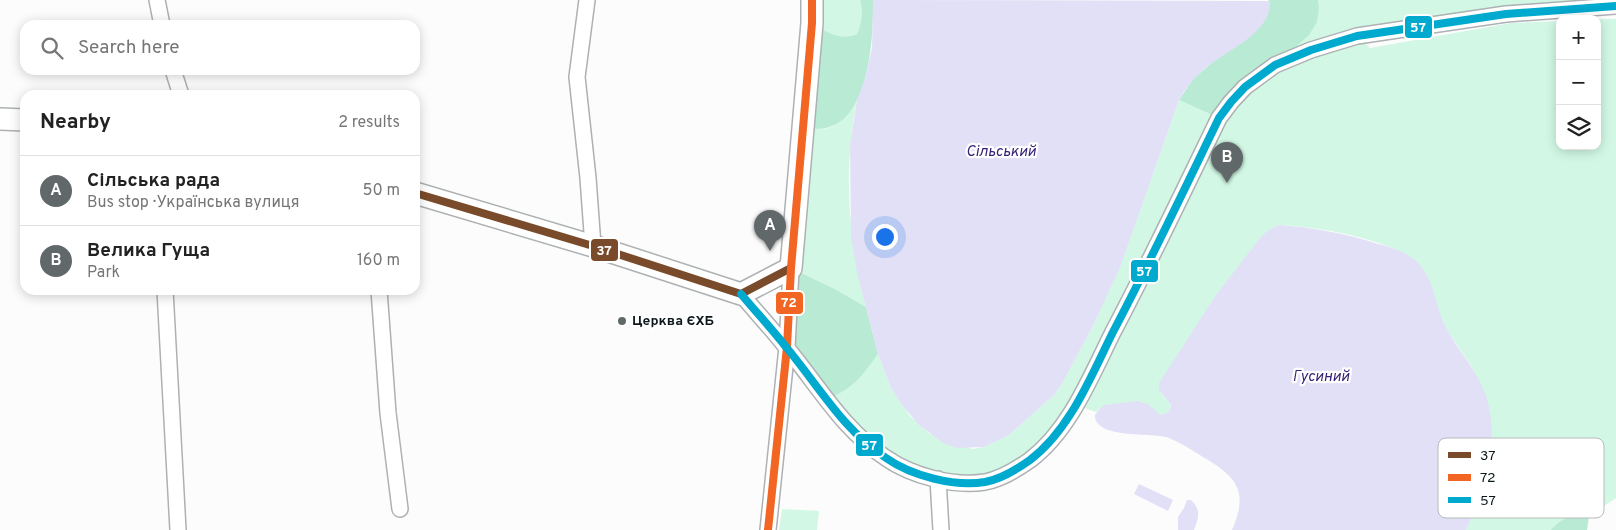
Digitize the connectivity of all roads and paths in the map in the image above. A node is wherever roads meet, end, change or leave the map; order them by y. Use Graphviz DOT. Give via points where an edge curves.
graph roads {
  1 [pos="157,0"];
  2 [pos="587,0"];
  3 [pos="812,0"];
  4 [pos="1616,6"];
  5 [pos="161,20"];
  6 [pos="175,75"];
  7 [pos="179,90"];
  8 [pos="0,119"];
  9 [pos="20,120"];
  10 [pos="420,194"];
  11 [pos="593,246"];
  12 [pos="791,268"];
  13 [pos="741,294"];
  14 [pos="165,295"];
  15 [pos="379,295"];
  16 [pos="787,347"];
  17 [pos="938,479"];
  18 [pos="400,509"];
  19 [pos="178,530"];
  20 [pos="768,530"];
  21 [pos="941,530"];
  1 -- 5 [label="street"];
  2 -- 11 [label="street" via="578,77"];
  3 -- 12 [label="street"];
  4 -- 17 [label="street" via="1506,14 1357,36 1311,50 1259,75 1219,118 1087,384 1062,426 1032,459 1002,477 971,483"];
  6 -- 7 [label="street"];
  8 -- 9 [label="street"];
  10 -- 11 [label="street"];
  11 -- 13 [label="street"];
  12 -- 13 [label="street"];
  12 -- 16 [label="street"];
  13 -- 16 [label="street"];
  14 -- 19 [label="street"];
  15 -- 18 [label="street" via="388,413"];
  16 -- 17 [label="street" via="838,414 874,450 912,472"];
  16 -- 20 [label="street"];
  17 -- 21 [label="street"];
}
